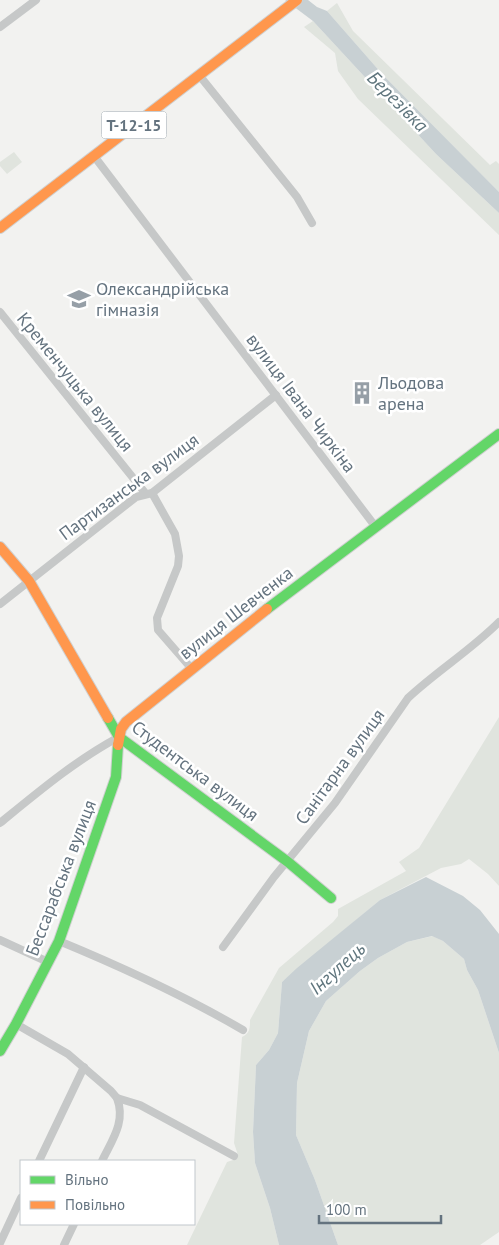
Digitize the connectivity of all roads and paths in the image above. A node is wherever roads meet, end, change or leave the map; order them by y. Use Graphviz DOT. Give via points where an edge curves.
graph roads {
  1 [pos="36,0"];
  2 [pos="297,0"];
  3 [pos="0,27"];
  4 [pos="199,75"];
  5 [pos="94,156"];
  6 [pos="312,223"];
  7 [pos="0,228"];
  8 [pos="0,312"];
  9 [pos="276,395"];
  10 [pos="499,434"];
  11 [pos="149,493"];
  12 [pos="375,526"];
  13 [pos="0,547"];
  14 [pos="29,581"];
  15 [pos="0,604"];
  16 [pos="499,622"];
  17 [pos="191,668"];
  18 [pos="119,737"];
  19 [pos="0,823"];
  20 [pos="288,862"];
  21 [pos="331,898"];
  22 [pos="0,940"];
  23 [pos="59,941"];
  24 [pos="223,947"];
  25 [pos="48,962"];
  26 [pos="16,1024"];
  27 [pos="243,1030"];
  28 [pos="0,1051"];
  29 [pos="84,1067"];
  30 [pos="116,1098"];
  31 [pos="234,1156"];
  32 [pos="39,1160"];
  33 [pos="102,1160"];
  34 [pos="20,1200"];
  35 [pos="74,1225"];
  36 [pos="0,1243"];
  37 [pos="64,1245"];
  1 -- 3 [label="street"];
  2 -- 4 [label="main road, Т-12-15"];
  4 -- 5 [label="main road, Т-12-15"];
  4 -- 6 [label="street" via="297,197"];
  5 -- 7 [label="main road, Т-12-15"];
  5 -- 9 [label="street, вулиця Івана Чиркіна"];
  8 -- 11 [label="street, Кременчуцька вулиця"];
  9 -- 11 [label="street, Партизанська вулиця"];
  9 -- 12 [label="street, вулиця Івана Чиркіна"];
  10 -- 12 [label="main road, вулиця Шевченка"];
  11 -- 14 [label="street, Партизанська вулиця" via="136,497"];
  11 -- 17 [label="street, Кременчуцька вулиця" via="175,534 180,556 157,618 158,630"];
  12 -- 17 [label="main road, вулиця Шевченка"];
  13 -- 14 [label="main road, Студентська вулиця"];
  14 -- 15 [label="street, Партизанська вулиця"];
  14 -- 18 [label="main road, Студентська вулиця"];
  16 -- 20 [label="street, Санітарна вулиця" via="408,698 335,803"];
  17 -- 18 [label="main road, вулиця Шевченка" via="126,722"];
  18 -- 19 [label="street, вулиця Шевченка" via="98,748"];
  18 -- 20 [label="main road, Студентська вулиця"];
  18 -- 23 [label="main road, Бессарабська вулиця" via="116,777"];
  20 -- 21 [label="main road, Студентська вулиця"];
  20 -- 24 [label="street, Санітарна вулиця"];
  22 -- 25 [label="street"];
  23 -- 25 [label="main road, Бессарабська вулиця"];
  23 -- 27 [label="street" via="114,963"];
  25 -- 26 [label="main road, Бессарабська вулиця"];
  26 -- 28 [label="main road, Бессарабська вулиця"];
  26 -- 29 [label="street"];
  29 -- 30 [label="street"];
  29 -- 32 [label="street"];
  30 -- 31 [label="street" via="140,1106"];
  30 -- 33 [label="street" via="120,1106 120,1122"];
  34 -- 36 [label="street"];
  35 -- 37 [label="street"];
}
